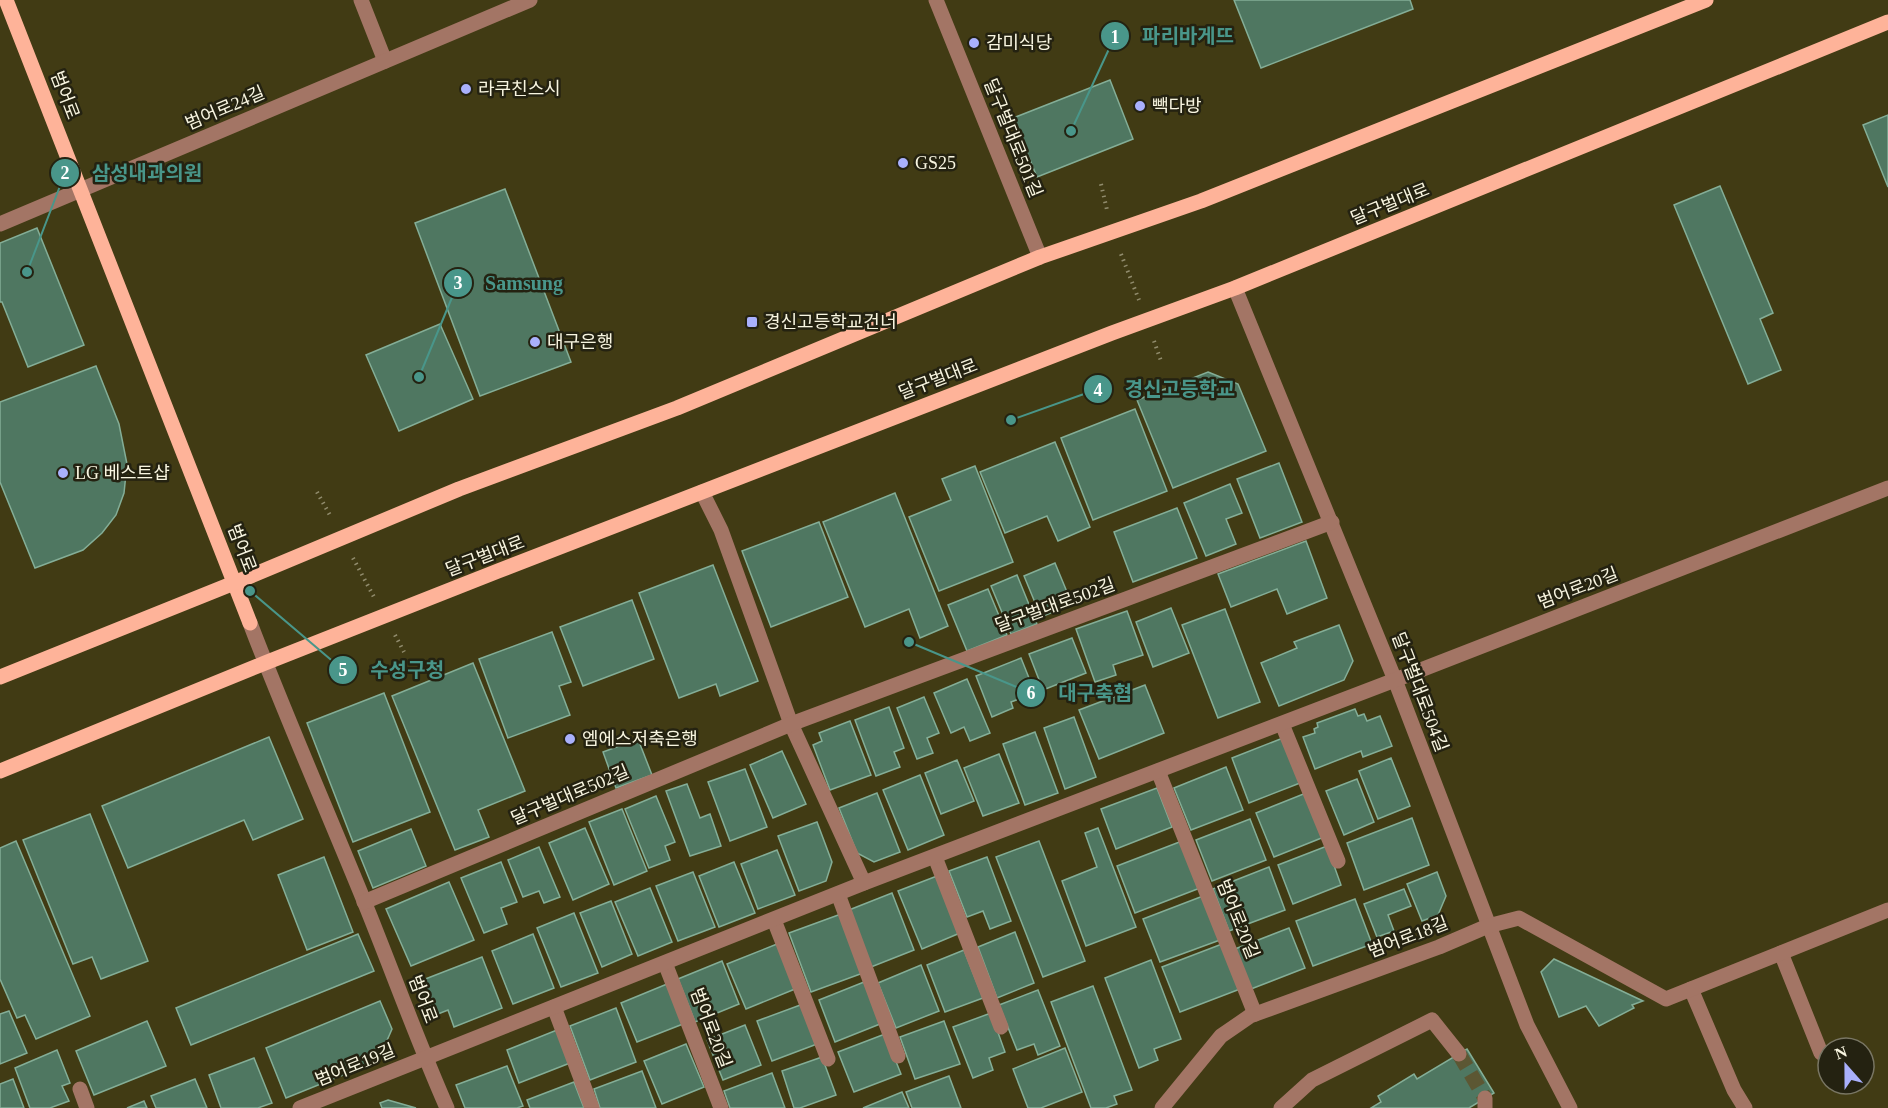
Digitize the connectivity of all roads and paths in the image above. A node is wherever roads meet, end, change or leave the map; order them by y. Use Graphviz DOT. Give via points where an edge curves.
graph roads {
  1 [pos="6,0"];
  2 [pos="361,0"];
  3 [pos="530,0"];
  4 [pos="936,0"];
  5 [pos="1706,0"];
  6 [pos="1888,22"];
  7 [pos="386,61"];
  8 [pos="1101,184"];
  9 [pos="81,190"];
  10 [pos="0,224"];
  11 [pos="1112,232"];
  12 [pos="1040,257"];
  13 [pos="1235,288"];
  14 [pos="1147,320"];
  15 [pos="1161,361"];
  16 [pos="1888,488"];
  17 [pos="317,492"];
  18 [pos="702,492"];
  19 [pos="333,521"];
  20 [pos="1332,522"];
  21 [pos="349,551"];
  22 [pos="234,583"];
  23 [pos="377,602"];
  24 [pos="250,623"];
  25 [pos="393,632"];
  26 [pos="404,652"];
  27 [pos="265,663"];
  28 [pos="0,677"];
  29 [pos="1395,680"];
  30 [pos="791,724"];
  31 [pos="1282,724"];
  32 [pos="0,771"];
  33 [pos="1158,771"];
  34 [pos="935,857"];
  35 [pos="1338,861"];
  36 [pos="864,883"];
  37 [pos="838,894"];
  38 [pos="364,902"];
  39 [pos="1888,910"];
  40 [pos="774,920"];
  41 [pos="1488,926"];
  42 [pos="1782,953"];
  43 [pos="665,963"];
  44 [pos="1690,989"];
  45 [pos="554,1007"];
  46 [pos="1255,1014"];
  47 [pos="1001,1027"];
  48 [pos="1816,1040"];
  49 [pos="1459,1054"];
  50 [pos="898,1056"];
  51 [pos="425,1058"];
  52 [pos="828,1059"];
  53 [pos="80,1089"];
  54 [pos="87,1108"];
  55 [pos="300,1108"];
  56 [pos="447,1108"];
  57 [pos="592,1108"];
  58 [pos="721,1108"];
  59 [pos="1162,1108"];
  60 [pos="1281,1108"];
  61 [pos="1570,1108"];
  62 [pos="1745,1108"];
  1 -- 9 [label="main road, 범어로"];
  2 -- 7 [label="street"];
  3 -- 7 [label="street, 범어로24길"];
  4 -- 12 [label="street, 달구벌대로501길"];
  5 -- 11 [label="main road" via="1201,201"];
  6 -- 13 [label="main road, 달구벌대로"];
  7 -- 9 [label="street, 범어로24길"];
  8 -- 11 [label="path"];
  9 -- 10 [label="street, 범어로24길"];
  9 -- 22 [label="main road, 범어로"];
  11 -- 12 [label="main road"];
  11 -- 14 [label="path"];
  12 -- 22 [label="main road" via="677,408 459,489"];
  13 -- 14 [label="main road, 달구벌대로"];
  13 -- 20 [label="street, 달구벌대로504길"];
  14 -- 15 [label="path"];
  14 -- 18 [label="main road, 달구벌대로"];
  16 -- 29 [label="street, 범어로20길"];
  17 -- 19 [label="path"];
  18 -- 27 [label="main road, 달구벌대로"];
  18 -- 30 [label="street" via="721,530"];
  20 -- 29 [label="street, 달구벌대로504길"];
  20 -- 30 [label="street, 달구벌대로502길"];
  21 -- 23 [label="path"];
  22 -- 24 [label="main road, 범어로"];
  22 -- 28 [label="main road"];
  24 -- 27 [label="street, 범어로"];
  25 -- 26 [label="path"];
  27 -- 32 [label="main road, 달구벌대로"];
  27 -- 38 [label="street, 범어로"];
  29 -- 31 [label="street, 범어로20길"];
  29 -- 41 [label="street, 달구벌대로504길"];
  30 -- 36 [label="street"];
  30 -- 38 [label="street, 달구벌대로502길"];
  31 -- 33 [label="street, 범어로20길"];
  31 -- 35 [label="street"];
  33 -- 34 [label="street, 범어로20길"];
  33 -- 46 [label="street, 범어로20길"];
  34 -- 36 [label="street, 범어로20길"];
  34 -- 47 [label="street"];
  36 -- 37 [label="street, 범어로20길"];
  37 -- 40 [label="street, 범어로20길"];
  37 -- 50 [label="street"];
  38 -- 51 [label="street, 범어로"];
  39 -- 42 [label="street, 범어로18길"];
  40 -- 43 [label="street, 범어로20길"];
  40 -- 52 [label="street"];
  41 -- 44 [label="street, 범어로18길" via="1519,918 1666,999"];
  41 -- 46 [label="street, 범어로18길"];
  41 -- 61 [label="street, 달구벌대로504길" via="1527,1025"];
  42 -- 44 [label="street, 범어로18길"];
  42 -- 48 [label="street"];
  43 -- 45 [label="street, 범어로20길"];
  43 -- 58 [label="street, 범어로20길"];
  44 -- 62 [label="street"];
  45 -- 51 [label="street, 범어로20길"];
  45 -- 57 [label="street"];
  46 -- 59 [label="street, 범어로18길" via="1221,1036"];
  49 -- 60 [label="street" via="1432,1020 1312,1080"];
  51 -- 55 [label="street, 범어로19길"];
  51 -- 56 [label="street, 범어로"];
  53 -- 54 [label="street"];
}
